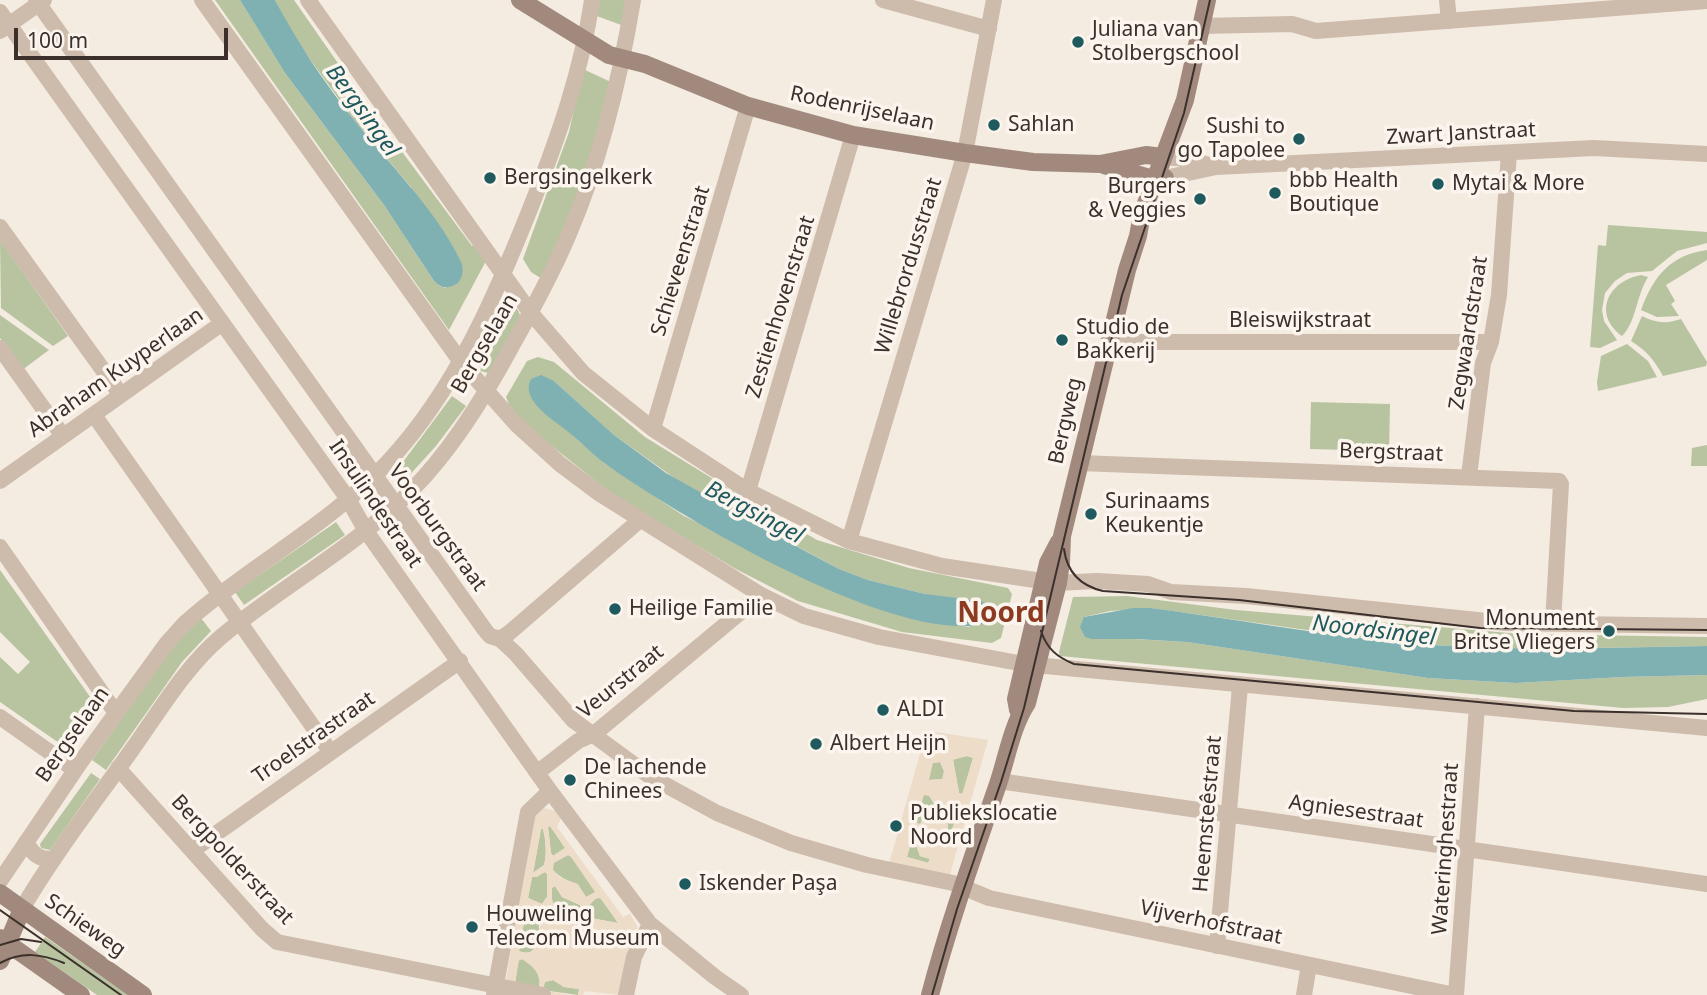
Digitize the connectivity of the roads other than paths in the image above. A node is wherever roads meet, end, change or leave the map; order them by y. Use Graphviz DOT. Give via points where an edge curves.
graph roads {
  1 [pos="202,0"];
  2 [pos="308,0"];
  3 [pos="520,0"];
  4 [pos="592,0"];
  5 [pos="633,0"];
  6 [pos="883,0"];
  7 [pos="994,0"];
  8 [pos="1207,0"];
  9 [pos="1447,0"];
  10 [pos="39,1"];
  11 [pos="1707,1"];
  12 [pos="1449,20"];
  13 [pos="3,23"];
  14 [pos="1202,26"];
  15 [pos="989,29"];
  16 [pos="584,41"];
  17 [pos="622,59"];
  18 [pos="748,106"];
  19 [pos="853,135"];
  20 [pos="965,153"];
  21 [pos="1509,153"];
  22 [pos="1707,154"];
  23 [pos="1168,157"];
  24 [pos="1100,164"];
  25 [pos="1216,167"];
  26 [pos="1160,179"];
  27 [pos="0,227"];
  28 [pos="504,275"];
  29 [pos="530,312"];
  30 [pos="221,324"];
  31 [pos="1108,342"];
  32 [pos="1491,342"];
  33 [pos="0,348"];
  34 [pos="460,362"];
  35 [pos="487,391"];
  36 [pos="121,395"];
  37 [pos="94,415"];
  38 [pos="653,429"];
  39 [pos="63,436"];
  40 [pos="1079,463"];
  41 [pos="373,475"];
  42 [pos="1469,476"];
  43 [pos="0,481"];
  44 [pos="748,491"];
  45 [pos="348,499"];
  46 [pos="395,504"];
  47 [pos="640,520"];
  48 [pos="366,531"];
  49 [pos="849,541"];
  50 [pos="0,547"];
  51 [pos="1051,582"];
  52 [pos="761,595"];
  53 [pos="219,596"];
  54 [pos="240,623"];
  55 [pos="1553,623"];
  56 [pos="1707,626"];
  57 [pos="500,639"];
  58 [pos="460,661"];
  59 [pos="1031,664"];
  60 [pos="1240,685"];
  61 [pos="1477,706"];
  62 [pos="116,713"];
  63 [pos="0,717"];
  64 [pos="1707,728"];
  65 [pos="594,734"];
  66 [pos="330,751"];
  67 [pos="118,768"];
  68 [pos="75,769"];
  69 [pos="538,772"];
  70 [pos="999,781"];
  71 [pos="550,791"];
  72 [pos="1229,816"];
  73 [pos="26,842"];
  74 [pos="1466,849"];
  75 [pos="193,850"];
  76 [pos="54,859"];
  77 [pos="0,881"];
  78 [pos="1707,884"];
  79 [pos="961,887"];
  80 [pos="0,893"];
  81 [pos="22,909"];
  82 [pos="650,924"];
  83 [pos="3,940"];
  84 [pos="1217,946"];
  85 [pos="0,961"];
  86 [pos="1309,965"];
  87 [pos="495,989"];
  88 [pos="934,994"];
  89 [pos="81,995"];
  90 [pos="143,995"];
  91 [pos="543,995"];
  92 [pos="626,995"];
  93 [pos="741,995"];
  94 [pos="1304,995"];
  95 [pos="1456,995"];
  1 -- 34 [label="street"];
  2 -- 28 [label="street"];
  3 -- 16 [label="street, Rodenrijselaan"];
  4 -- 16 [label="street, Bergselaan"];
  5 -- 17 [label="street, Bergselaan"];
  6 -- 15 [label="street"];
  7 -- 15 [label="street, Willebrordusstraat"];
  8 -- 14 [label="street, Bergweg"];
  9 -- 12 [label="street"];
  10 -- 13 [label="street"];
  10 -- 41 [label="street, Voorburgstraat"];
  11 -- 12 [label="street"];
  12 -- 14 [label="street" via="1317,31 1292,24"];
  13 -- 30 [label="street, Insulindestraat"];
  14 -- 23 [label="street, Bergweg"];
  15 -- 20 [label="street, Willebrordusstraat"];
  16 -- 17 [label="street, Rodenrijselaan"];
  16 -- 28 [label="street, Bergselaan" via="557,140"];
  17 -- 18 [label="street, Rodenrijselaan"];
  17 -- 29 [label="street, Bergselaan" via="605,133 575,218"];
  18 -- 19 [label="street, Rodenrijselaan"];
  18 -- 38 [label="street, Schieveenstraat"];
  19 -- 20 [label="street, Rodenrijselaan"];
  19 -- 44 [label="street, Zestienhovenstraat"];
  20 -- 24 [label="street, Rodenrijselaan"];
  20 -- 49 [label="street, Willebrordusstraat"];
  21 -- 22 [label="street, Zwart Janstraat" via="1594,148"];
  21 -- 25 [label="street, Zwart Janstraat"];
  21 -- 32 [label="street, Zegwaardstraat" via="1499,295"];
  23 -- 24 [label="street, Rodenrijselaan" via="1146,155"];
  23 -- 25 [label="street, Zwart Janstraat"];
  23 -- 26 [label="street, Bergweg"];
  24 -- 26 [label="street, Rodenrijselaan"];
  25 -- 26 [label="street, Zwart Janstraat"];
  26 -- 31 [label="street, Bergweg" via="1142,214"];
  27 -- 36 [label="street"];
  28 -- 29 [label="street"];
  28 -- 34 [label="street, Bergselaan"];
  29 -- 35 [label="street, Bergselaan"];
  29 -- 38 [label="street" via="583,373"];
  30 -- 36 [label="street, Abraham Kuyperlaan"];
  30 -- 45 [label="street, Insulindestraat"];
  31 -- 32 [label="street, Bleiswijkstraat"];
  31 -- 40 [label="street, Bergweg"];
  32 -- 42 [label="street, Zegwaardstraat" via="1483,363"];
  33 -- 39 [label="street"];
  34 -- 35 [label="street"];
  34 -- 41 [label="street, Bergselaan" via="416,426"];
  35 -- 46 [label="street, Bergselaan" via="431,468"];
  35 -- 47 [label="street" via="560,464"];
  36 -- 37 [label="street, Abraham Kuyperlaan"];
  37 -- 39 [label="street, Abraham Kuyperlaan"];
  37 -- 53 [label="street"];
  38 -- 44 [label="street"];
  39 -- 43 [label="street, Abraham Kuyperlaan"];
  40 -- 42 [label="street, Bergstraat"];
  40 -- 51 [label="street, Bergweg"];
  41 -- 45 [label="street, Bergselaan"];
  41 -- 46 [label="street, Voorburgstraat"];
  42 -- 55 [label="street, Bergstraat" via="1561,484"];
  44 -- 49 [label="street"];
  45 -- 48 [label="street, Insulindestraat"];
  45 -- 53 [label="street, Bergselaan"];
  46 -- 48 [label="street, Bergselaan"];
  46 -- 57 [label="street, Voorburgstraat" via="485,630"];
  47 -- 52 [label="street"];
  47 -- 57 [label="street"];
  48 -- 54 [label="street, Bergselaan"];
  48 -- 58 [label="street, Insulindestraat"];
  49 -- 51 [label="street" via="942,566"];
  50 -- 62 [label="street"];
  51 -- 55 [label="street" via="1148,584 1171,592 1506,623"];
  51 -- 59 [label="street, Bergweg"];
  52 -- 59 [label="street" via="804,616 879,637"];
  52 -- 65 [label="street, Veurstraat"];
  53 -- 54 [label="street"];
  53 -- 62 [label="street, Bergselaan" via="184,624"];
  54 -- 66 [label="street"];
  54 -- 67 [label="street, Bergselaan" via="188,670"];
  55 -- 56 [label="street"];
  57 -- 65 [label="street, Voorburgstraat" via="573,720"];
  58 -- 66 [label="street, Troelstrastraat"];
  58 -- 69 [label="street, Insulindestraat"];
  59 -- 60 [label="street"];
  59 -- 70 [label="street, Bergweg" via="1027,703"];
  60 -- 61 [label="street"];
  60 -- 72 [label="street, Heemsteêstraat"];
  61 -- 64 [label="street"];
  61 -- 74 [label="street, Wateringhestraat"];
  62 -- 68 [label="street, Bergselaan"];
  63 -- 68 [label="street"];
  65 -- 69 [label="street, Veurstraat"];
  65 -- 79 [label="street, Voorburgstraat" via="650,776 717,813 791,843"];
  66 -- 75 [label="street, Troelstrastraat"];
  67 -- 75 [label="street, Bergpolderstraat"];
  67 -- 76 [label="street, Bergselaan"];
  68 -- 73 [label="street, Bergselaan"];
  69 -- 71 [label="street, Insulindestraat"];
  70 -- 72 [label="street, Agniesestraat"];
  70 -- 79 [label="street, Bergweg"];
  71 -- 82 [label="street, Insulindestraat"];
  71 -- 87 [label="street" via="528,812"];
  72 -- 74 [label="street, Agniesestraat"];
  72 -- 84 [label="street, Heemsteêstraat"];
  73 -- 76 [label="street" via="43,860"];
  73 -- 77 [label="street, Bergselaan"];
  74 -- 78 [label="street, Agniesestraat"];
  74 -- 95 [label="street, Wateringhestraat"];
  75 -- 87 [label="street, Bergpolderstraat" via="277,942"];
  76 -- 81 [label="street, Bergselaan"];
  79 -- 84 [label="street, Vijverhofstraat" via="989,898"];
  79 -- 88 [label="street, Bergweg"];
  80 -- 81 [label="street, Schieweg"];
  81 -- 83 [label="street, Bergselaan"];
  81 -- 90 [label="street, Schieweg"];
  82 -- 92 [label="street" via="634,957"];
  82 -- 93 [label="street, Insulindestraat"];
  83 -- 85 [label="street, Bergselaan"];
  83 -- 89 [label="street"];
  84 -- 86 [label="street, Vijverhofstraat"];
  86 -- 94 [label="street"];
  86 -- 95 [label="street, Vijverhofstraat"];
  87 -- 91 [label="street, Bergpolderstraat"];
}
